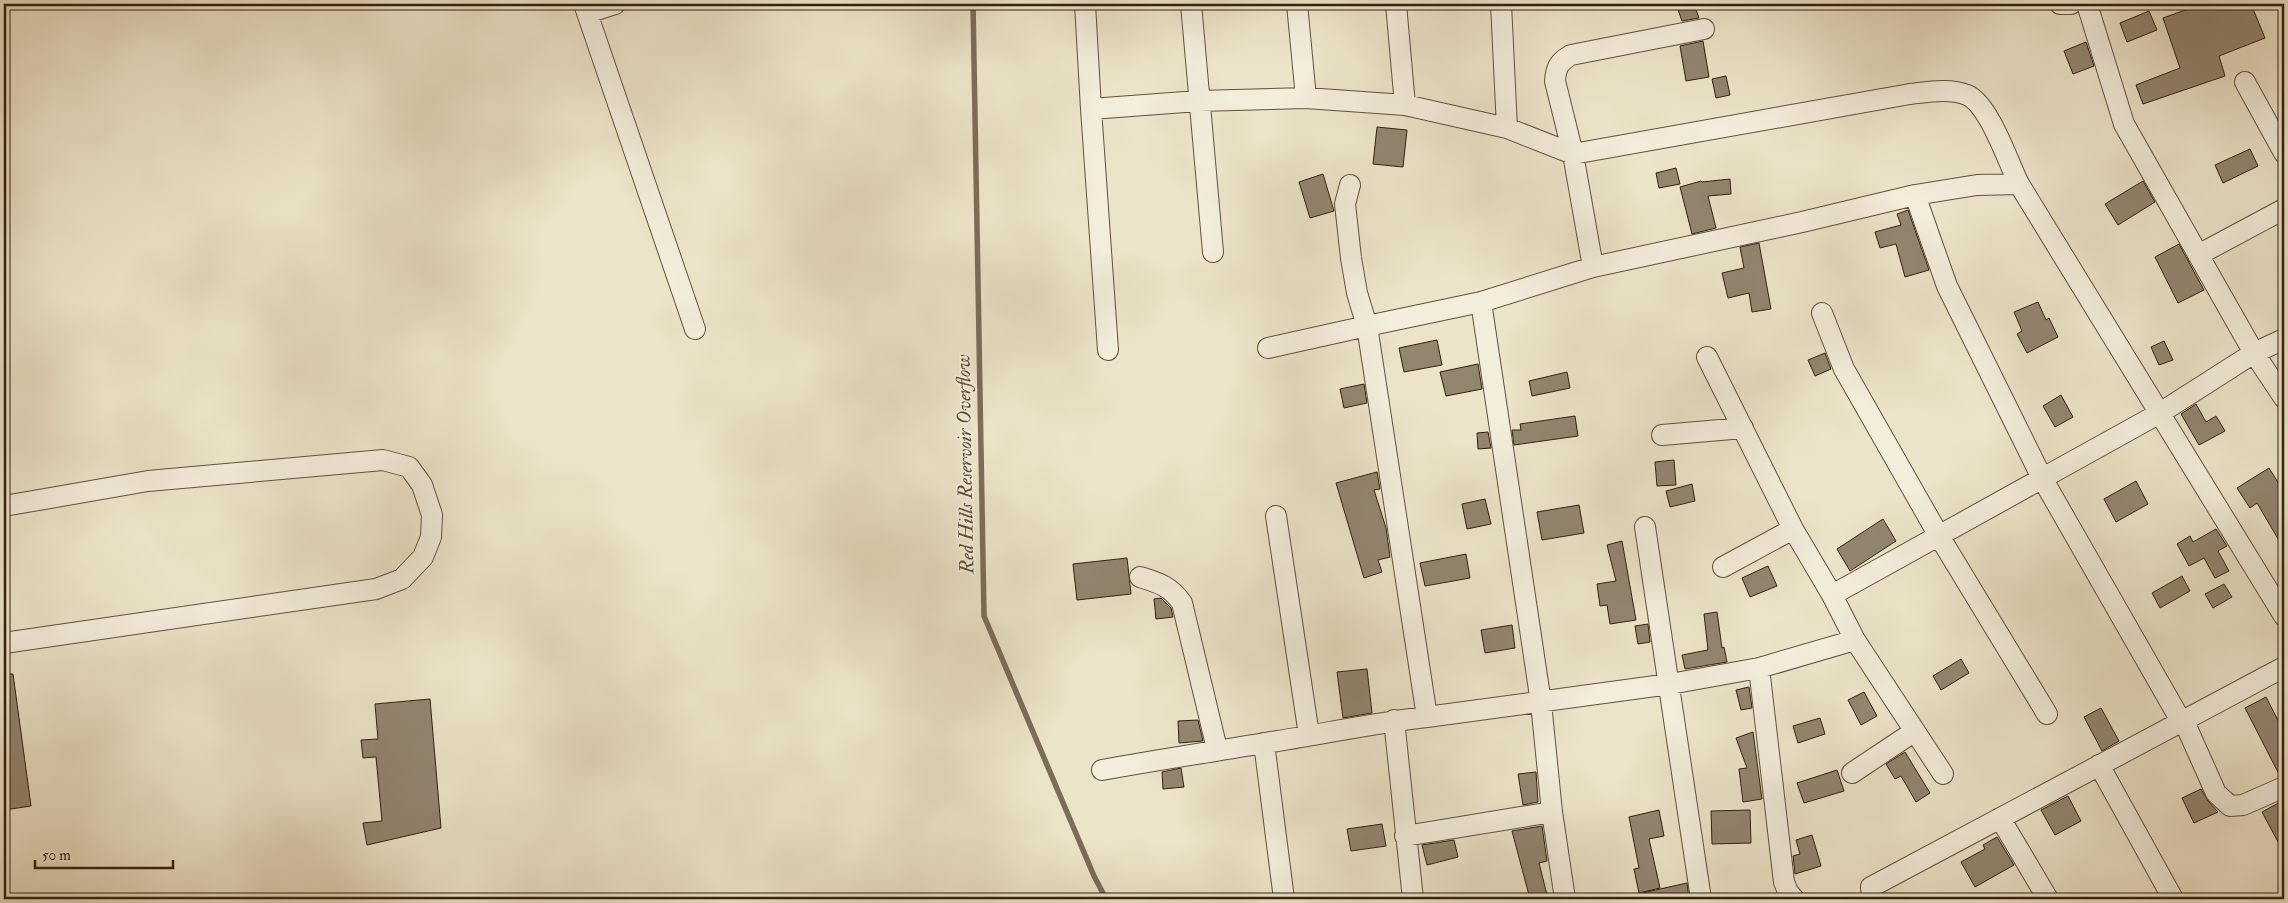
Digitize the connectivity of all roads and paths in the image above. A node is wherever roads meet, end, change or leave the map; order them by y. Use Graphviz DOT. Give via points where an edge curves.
graph roads {
  1 [pos="615,4"];
  2 [pos="1084,4"];
  3 [pos="1191,4"];
  4 [pos="1297,4"];
  5 [pos="1396,4"];
  6 [pos="1501,4"];
  7 [pos="2060,4"];
  8 [pos="2071,4"];
  9 [pos="2088,4"];
  10 [pos="586,8"];
  11 [pos="1704,29"];
  12 [pos="2246,82"];
  13 [pos="1306,98"];
  14 [pos="1198,101"];
  15 [pos="1406,105"];
  16 [pos="1091,109"];
  17 [pos="1507,128"];
  18 [pos="2284,153"];
  19 [pos="1573,154"];
  20 [pos="2019,184"];
  21 [pos="1350,185"];
  22 [pos="1916,195"];
  23 [pos="2284,209"];
  24 [pos="1213,252"];
  25 [pos="2198,255"];
  26 [pos="1593,267"];
  27 [pos="1481,302"];
  28 [pos="1822,313"];
  29 [pos="1367,326"];
  30 [pos="695,329"];
  31 [pos="2284,339"];
  32 [pos="1268,348"];
  33 [pos="1108,350"];
  34 [pos="2254,353"];
  35 [pos="1707,357"];
  36 [pos="2284,398"];
  37 [pos="2160,413"];
  38 [pos="1743,428"];
  39 [pos="1662,435"];
  40 [pos="2042,478"];
  41 [pos="4,506"];
  42 [pos="1276,516"];
  43 [pos="1645,527"];
  44 [pos="1793,529"];
  45 [pos="1939,536"];
  46 [pos="1723,567"];
  47 [pos="1140,577"];
  48 [pos="1832,595"];
  49 [pos="2284,616"];
  50 [pos="1855,640"];
  51 [pos="4,643"];
  52 [pos="2284,667"];
  53 [pos="1759,668"];
  54 [pos="1670,684"];
  55 [pos="1541,703"];
  56 [pos="2046,714"];
  57 [pos="1427,717"];
  58 [pos="1394,720"];
  59 [pos="2181,722"];
  60 [pos="1915,731"];
  61 [pos="1309,735"];
  62 [pos="1264,743"];
  63 [pos="1217,749"];
  64 [pos="2099,765"];
  65 [pos="1102,770"];
  66 [pos="1852,773"];
  67 [pos="1943,774"];
  68 [pos="2284,787"];
  69 [pos="1552,812"];
  70 [pos="2000,818"];
  71 [pos="1405,836"];
  72 [pos="2172,897"];
  73 [pos="1284,899"];
  74 [pos="1413,899"];
  75 [pos="1565,899"];
  76 [pos="1701,899"];
  77 [pos="1794,899"];
  78 [pos="1872,899"];
  79 [pos="2048,899"];
  1 -- 10 [label="street"];
  2 -- 16 [label="street"];
  3 -- 14 [label="street"];
  4 -- 13 [label="street"];
  5 -- 15 [label="street"];
  6 -- 17 [label="street"];
  7 -- 8 [label="street"];
  9 -- 25 [label="street" via="2124,124"];
  10 -- 30 [label="street"];
  11 -- 19 [label="street" via="1570,55 1561,61 1555,81"];
  12 -- 18 [label="street"];
  13 -- 14 [label="street"];
  13 -- 15 [label="street"];
  14 -- 16 [label="street"];
  14 -- 24 [label="street"];
  15 -- 17 [label="street"];
  16 -- 33 [label="street"];
  17 -- 19 [label="street"];
  19 -- 20 [label="street" via="1910,94 1946,91 1968,95 1984,110"];
  19 -- 26 [label="street"];
  20 -- 22 [label="street" via="1977,185"];
  20 -- 37 [label="street"];
  21 -- 29 [label="street" via="1345,204 1351,258"];
  22 -- 26 [label="street"];
  22 -- 40 [label="street" via="1947,286"];
  23 -- 25 [label="street"];
  25 -- 34 [label="street"];
  26 -- 27 [label="street"];
  27 -- 29 [label="street"];
  27 -- 55 [label="street"];
  28 -- 45 [label="street" via="1844,369"];
  29 -- 32 [label="street"];
  29 -- 57 [label="street"];
  31 -- 34 [label="street"];
  34 -- 36 [label="street"];
  34 -- 37 [label="street"];
  35 -- 38 [label="street"];
  37 -- 40 [label="street"];
  37 -- 49 [label="street"];
  38 -- 39 [label="street"];
  38 -- 44 [label="street"];
  40 -- 45 [label="street"];
  40 -- 59 [label="street"];
  41 -- 51 [label="street" via="148,481 383,460 409,468 422,485 432,515 431,537 423,557 402,579 376,589"];
  42 -- 61 [label="street"];
  43 -- 54 [label="street"];
  44 -- 46 [label="street"];
  44 -- 48 [label="street"];
  45 -- 48 [label="street"];
  45 -- 56 [label="street"];
  47 -- 63 [label="street" via="1165,585 1182,603"];
  48 -- 50 [label="street"];
  50 -- 53 [label="street"];
  50 -- 60 [label="street"];
  52 -- 59 [label="street"];
  53 -- 54 [label="street"];
  53 -- 77 [label="street" via="1784,882"];
  54 -- 55 [label="street"];
  54 -- 76 [label="street"];
  55 -- 57 [label="street"];
  55 -- 69 [label="street"];
  57 -- 58 [label="street"];
  58 -- 61 [label="street"];
  58 -- 71 [label="street"];
  59 -- 64 [label="street"];
  59 -- 68 [label="street" via="2187,728 2216,793 2230,806 2243,805"];
  60 -- 66 [label="street"];
  60 -- 67 [label="street"];
  61 -- 62 [label="street"];
  62 -- 63 [label="street"];
  62 -- 73 [label="street"];
  63 -- 65 [label="street"];
  64 -- 70 [label="street"];
  64 -- 72 [label="street"];
  69 -- 71 [label="street"];
  69 -- 75 [label="street"];
  70 -- 78 [label="street" via="1871,887"];
  70 -- 79 [label="street"];
  71 -- 74 [label="street"];
}
